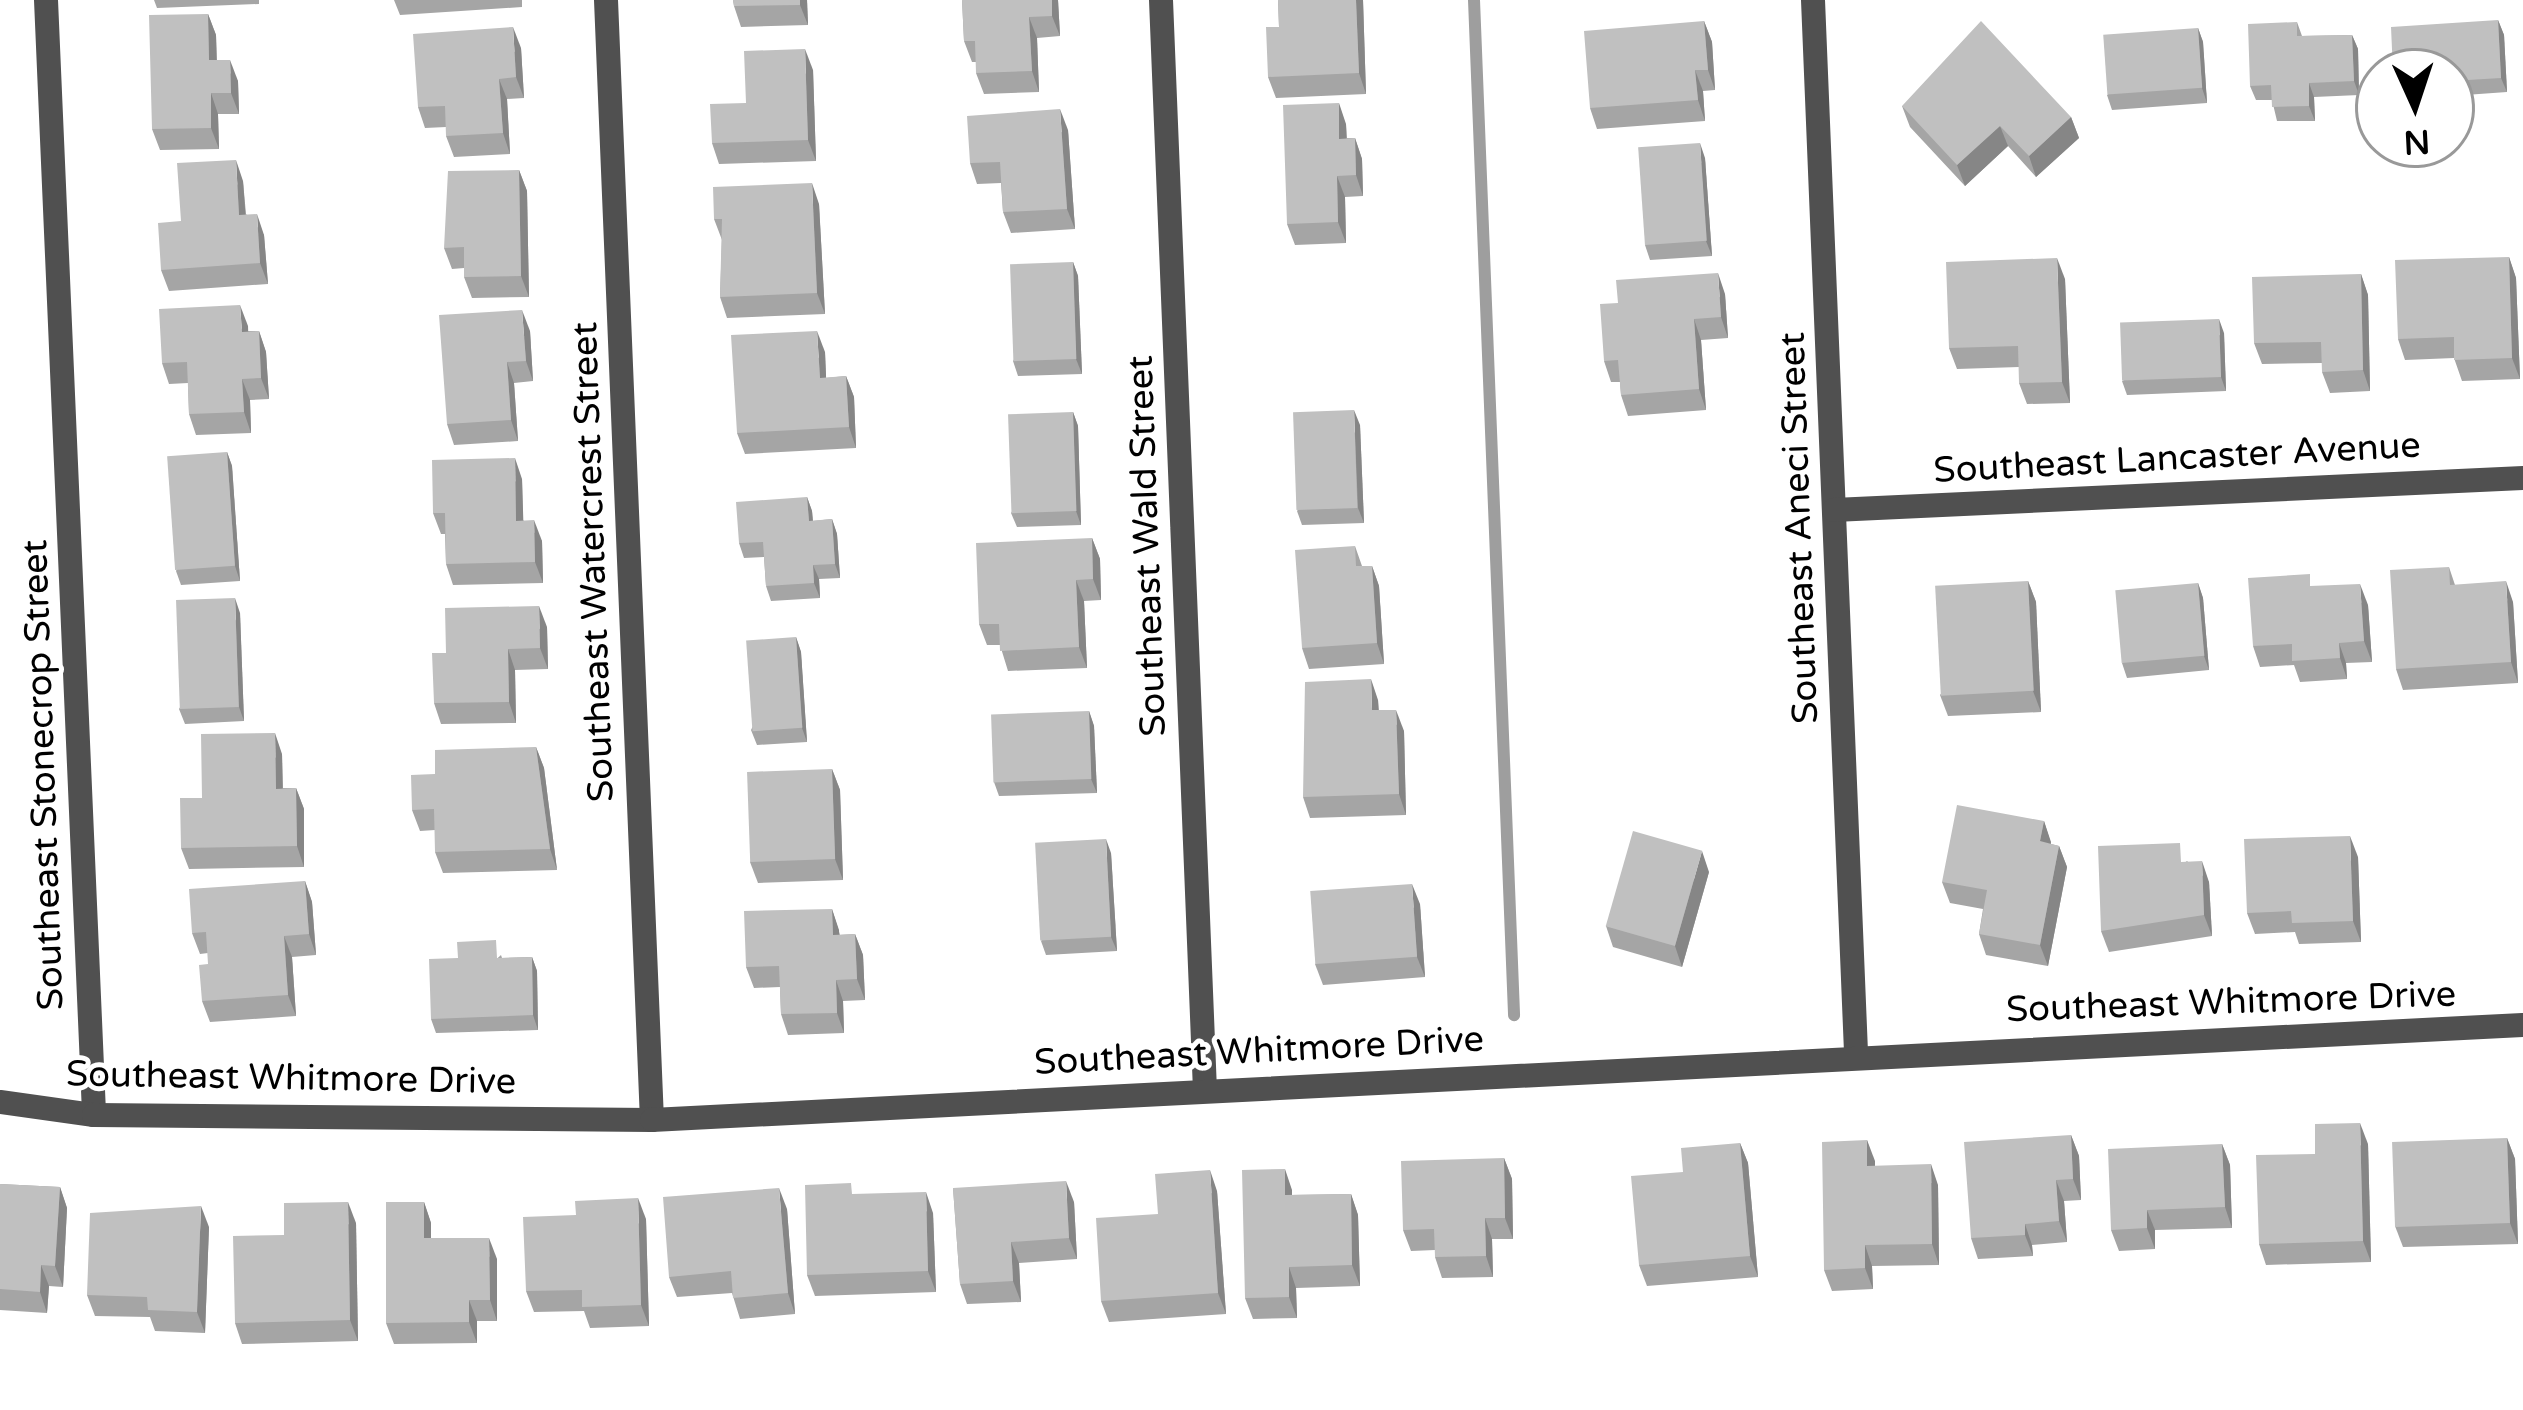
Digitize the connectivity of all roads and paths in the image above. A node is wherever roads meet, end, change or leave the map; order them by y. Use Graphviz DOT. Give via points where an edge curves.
graph roads {
  1 [pos="46,0"];
  2 [pos="606,0"];
  3 [pos="1161,0"];
  4 [pos="1814,0"];
  5 [pos="2523,478"];
  6 [pos="1834,510"];
  7 [pos="2523,1025"];
  8 [pos="1856,1054"];
  9 [pos="1205,1090"];
  10 [pos="0,1102"];
  11 [pos="94,1115"];
  12 [pos="652,1120"];
  1 -- 11 [label="street, Southeast Stonecrop Street"];
  2 -- 12 [label="street, Southeast Watercrest Street"];
  3 -- 9 [label="street, Southeast Wald Street"];
  4 -- 6 [label="street, Southeast Aneci Street"];
  5 -- 6 [label="street, Southeast Lancaster Avenue"];
  6 -- 8 [label="street, Southeast Aneci Street"];
  7 -- 8 [label="street, Southeast Whitmore Drive"];
  8 -- 9 [label="street, Southeast Whitmore Drive"];
  9 -- 12 [label="street, Southeast Whitmore Drive"];
  10 -- 11 [label="street, Southeast Whitmore Drive"];
  11 -- 12 [label="street, Southeast Whitmore Drive"];
}
